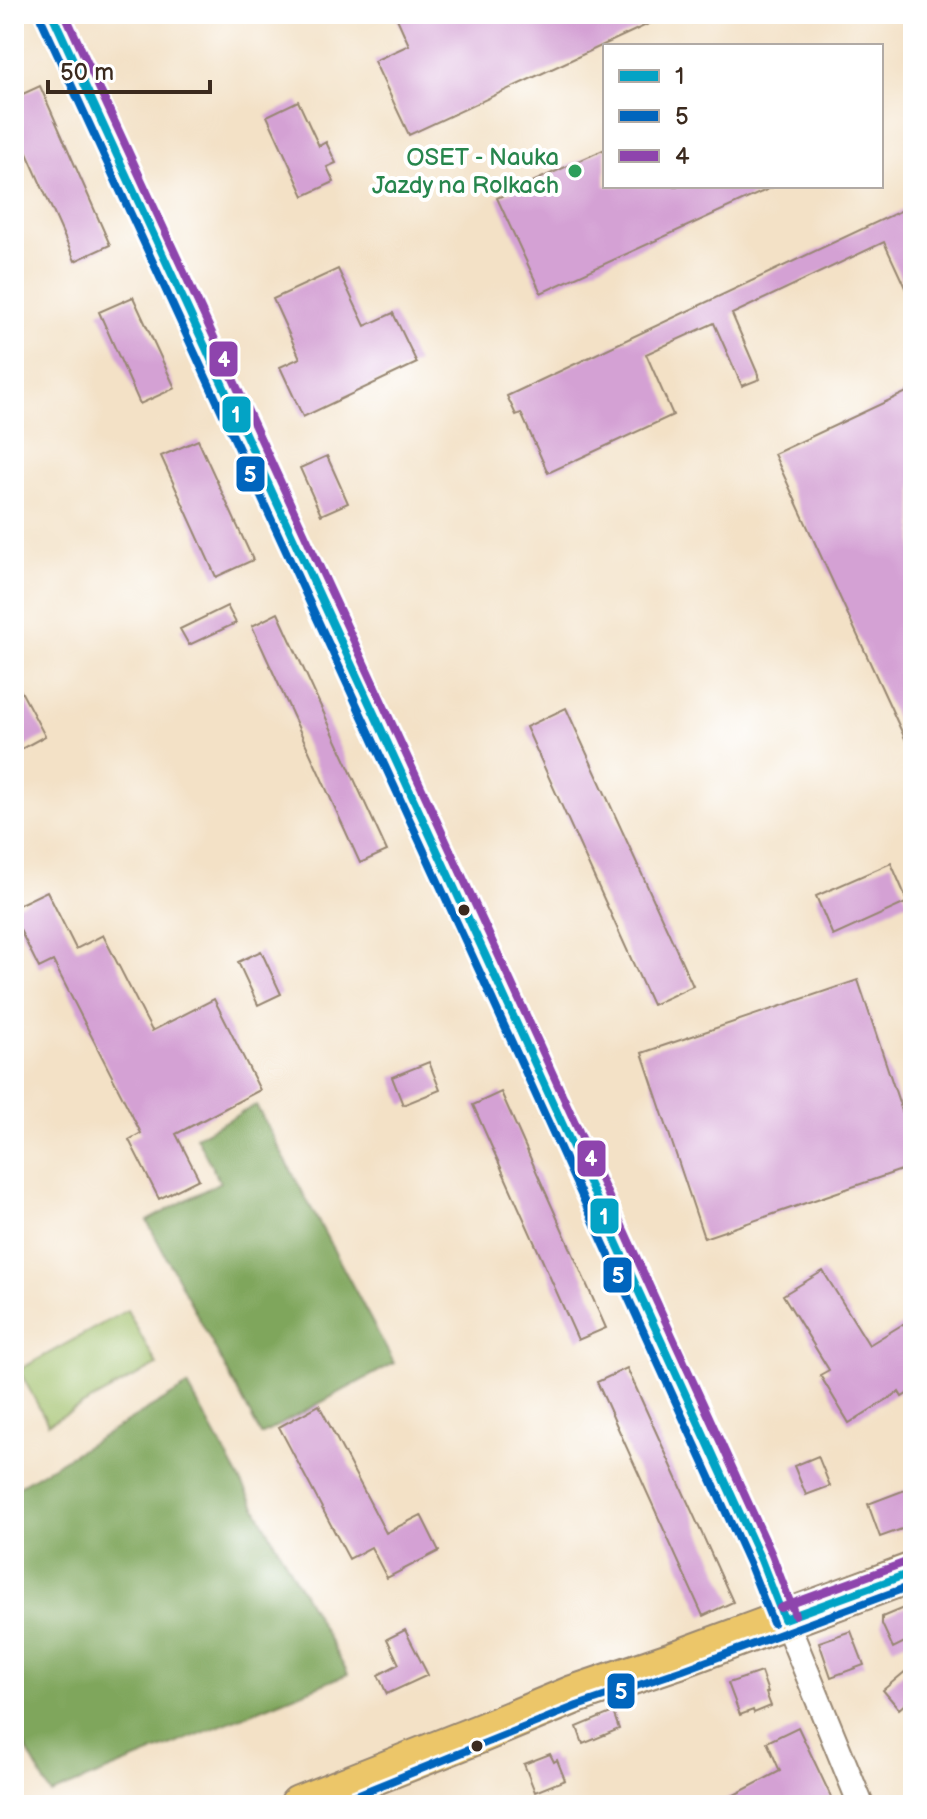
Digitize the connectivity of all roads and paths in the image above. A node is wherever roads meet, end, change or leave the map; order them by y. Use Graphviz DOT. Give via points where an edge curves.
graph roads {
  1 [pos="52,14"];
  2 [pos="913,1572"];
  3 [pos="784,1619"];
  4 [pos="299,1805"];
  5 [pos="861,1805"];
  1 -- 3 [label="street"];
  2 -- 3 [label="main road"];
  3 -- 4 [label="main road" via="573,1695"];
  3 -- 5 [label="street"];
}
